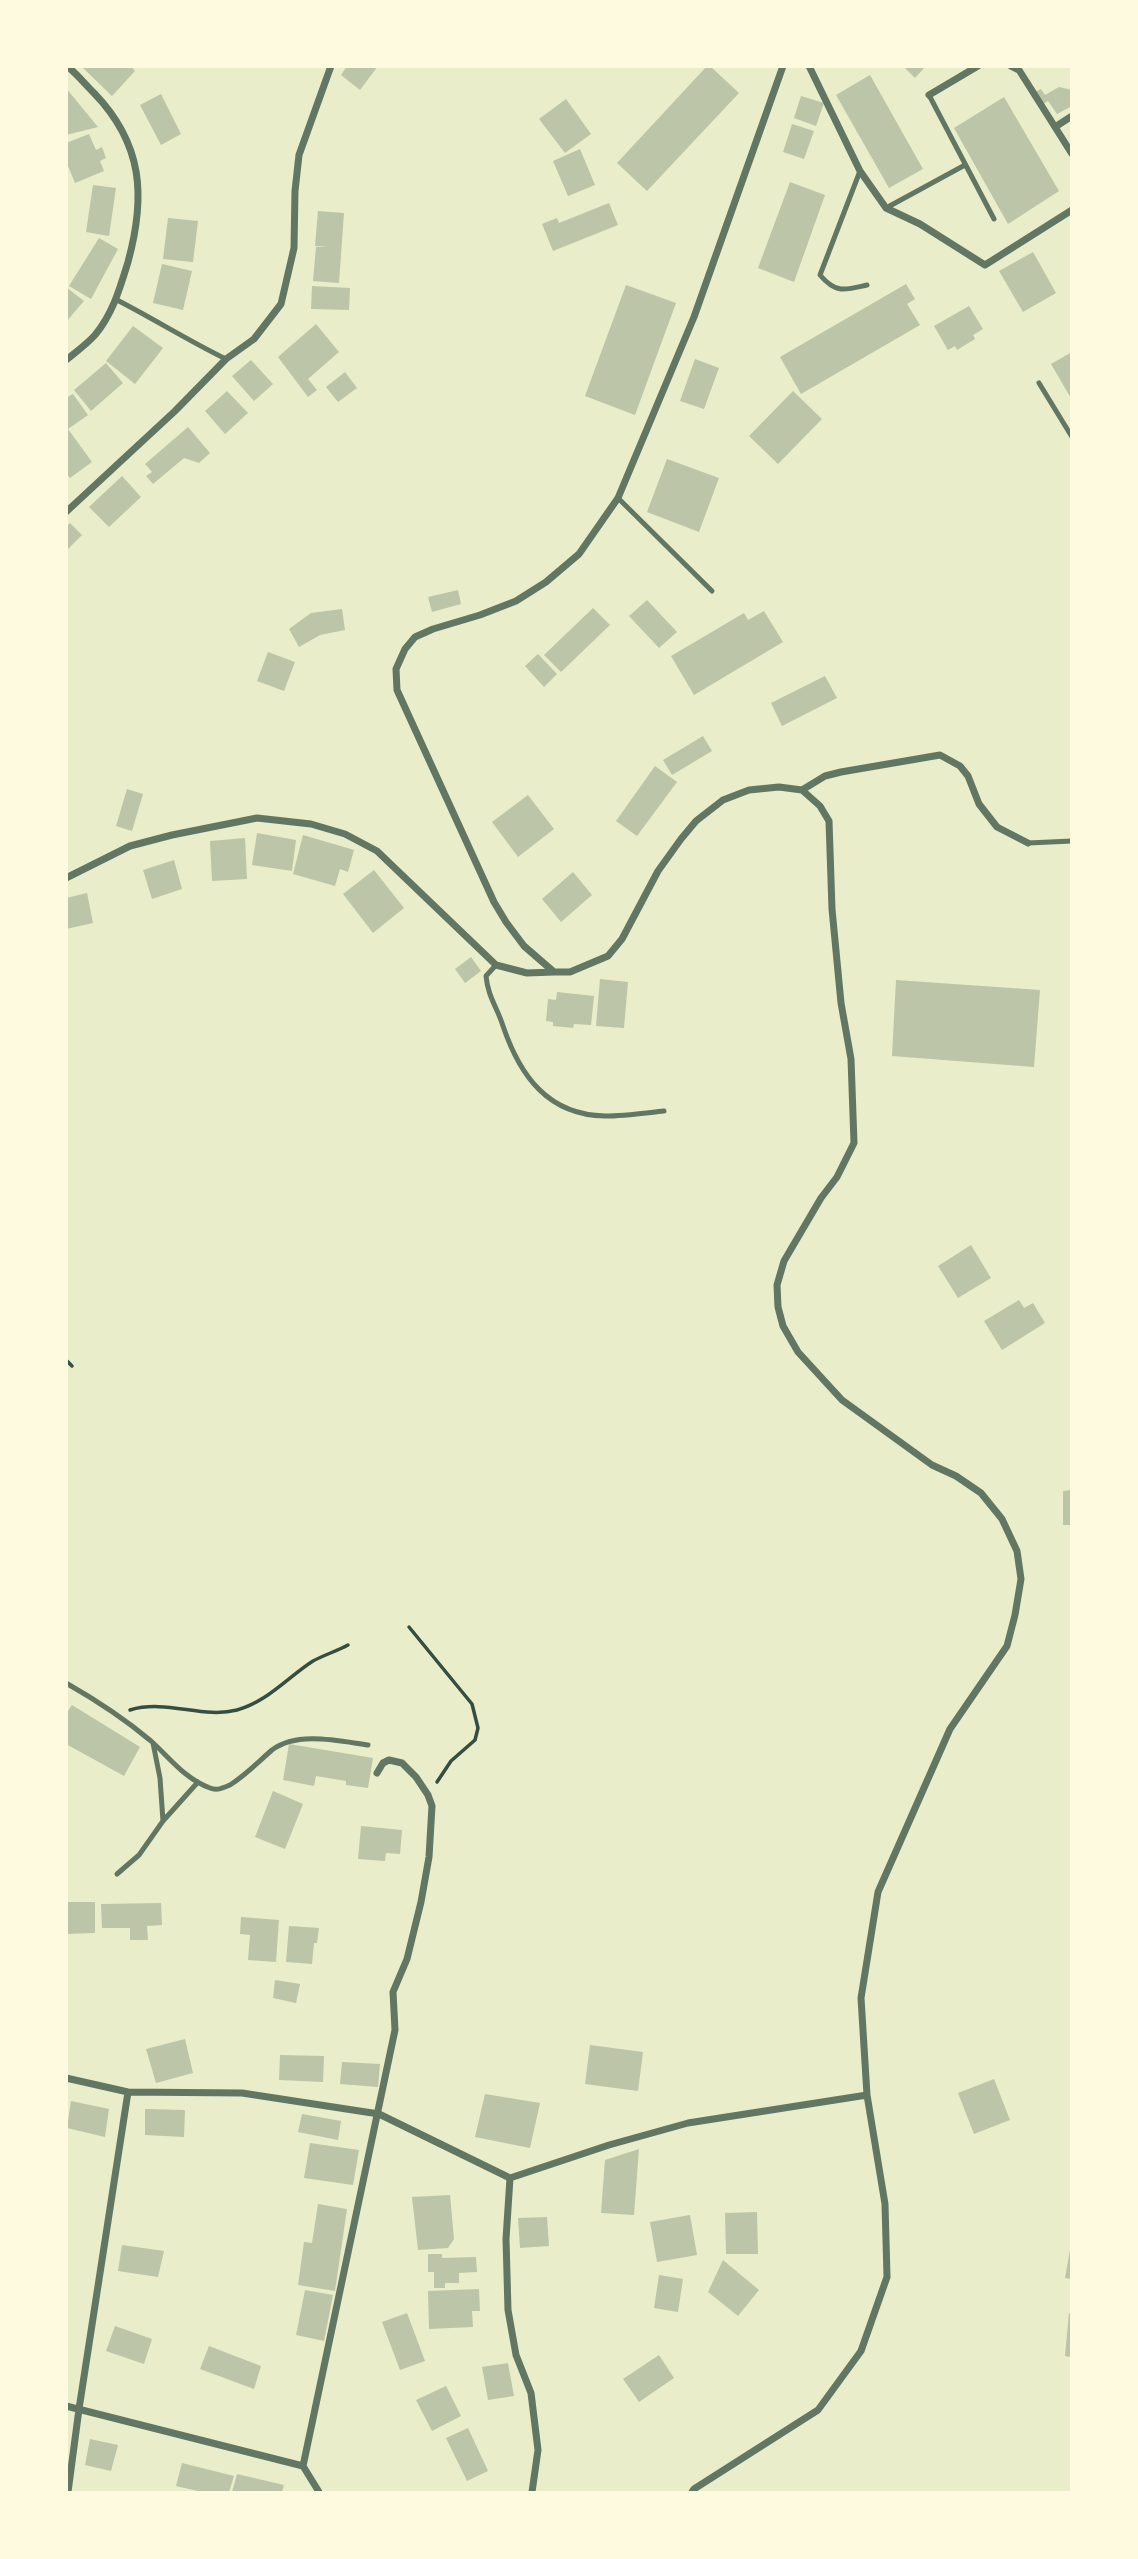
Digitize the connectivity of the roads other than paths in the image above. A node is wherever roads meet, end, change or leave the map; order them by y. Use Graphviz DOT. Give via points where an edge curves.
graph roads {
  1 [pos="67,66"];
  2 [pos="331,66"];
  3 [pos="783,66"];
  4 [pos="809,66"];
  5 [pos="978,66"];
  6 [pos="1011,66"];
  7 [pos="929,95"];
  8 [pos="1072,116"];
  9 [pos="1055,127"];
  10 [pos="1072,154"];
  11 [pos="965,165"];
  12 [pos="860,171"];
  13 [pos="886,208"];
  14 [pos="1072,210"];
  15 [pos="994,219"];
  16 [pos="867,285"];
  17 [pos="117,300"];
  18 [pos="226,359"];
  19 [pos="66,360"];
  20 [pos="1039,383"];
  21 [pos="1072,437"];
  22 [pos="618,498"];
  23 [pos="66,512"];
  24 [pos="712,590"];
  25 [pos="802,790"];
  26 [pos="1072,841"];
  27 [pos="1028,843"];
  28 [pos="66,878"];
  29 [pos="496,965"];
  30 [pos="554,972"];
  31 [pos="664,1111"];
  32 [pos="66,1684"];
  33 [pos="153,1743"];
  34 [pos="368,1745"];
  35 [pos="377,1773"];
  36 [pos="198,1782"];
  37 [pos="163,1821"];
  38 [pos="117,1874"];
  39 [pos="66,2078"];
  40 [pos="128,2092"];
  41 [pos="867,2095"];
  42 [pos="379,2114"];
  43 [pos="510,2178"];
  44 [pos="66,2406"];
  45 [pos="79,2409"];
  46 [pos="303,2466"];
  47 [pos="68,2493"];
  48 [pos="319,2493"];
  49 [pos="532,2493"];
  50 [pos="692,2493"];
  1 -- 17 [label="street" via="110,110 135,161 136,231"];
  2 -- 18 [label="street" via="299,155 295,248 281,304 254,339"];
  3 -- 22 [label="street" via="694,317"];
  4 -- 12 [label="street"];
  5 -- 7 [label="street"];
  6 -- 9 [label="street"];
  7 -- 11 [label="lane"];
  8 -- 9 [label="street"];
  9 -- 10 [label="street"];
  11 -- 13 [label="lane"];
  11 -- 15 [label="lane"];
  12 -- 13 [label="street"];
  12 -- 16 [label="lane" via="820,275 842,290"];
  13 -- 14 [label="street" via="985,265"];
  17 -- 18 [label="lane"];
  17 -- 19 [label="street" via="94,335"];
  18 -- 23 [label="street"];
  20 -- 21 [label="lane"];
  22 -- 24 [label="lane"];
  22 -- 30 [label="street" via="579,554 546,582 516,601 415,637 396,669 397,690 494,902 524,946"];
  25 -- 27 [label="street" via="825,776 940,755 968,776 979,804 997,827"];
  25 -- 30 [label="street" via="749,790 723,800 681,839 608,956 570,972"];
  25 -- 41 [label="street" via="829,821 832,909 851,1059 854,1143 785,1261 777,1285 783,1326 798,1352 842,1400 932,1465 981,1493 1003,1519 1017,1551 1021,1579 1007,1646 950,1729 878,1892 861,1998"];
  26 -- 27 [label="lane"];
  28 -- 29 [label="street" via="130,846 184,832 257,818 311,824 345,834 377,851"];
  29 -- 30 [label="street" via="527,973"];
  29 -- 31 [label="lane" via="486,976 491,1003 516,1061 546,1097 577,1113 604,1116"];
  32 -- 33 [label="lane"];
  33 -- 36 [label="lane"];
  33 -- 37 [label="lane"];
  34 -- 36 [label="lane" via="321,1739 290,1741 222,1789"];
  35 -- 42 [label="street" via="389,1760 402,1763 432,1806 429,1857 407,1959 393,1992 395,2030"];
  36 -- 37 [label="lane"];
  37 -- 38 [label="lane" via="139,1854"];
  39 -- 40 [label="street"];
  40 -- 42 [label="street" via="242,2093"];
  40 -- 45 [label="street"];
  41 -- 43 [label="street" via="688,2123"];
  41 -- 50 [label="street" via="885,2204 887,2277 861,2351 818,2410"];
  42 -- 43 [label="street"];
  42 -- 46 [label="street"];
  43 -- 49 [label="street" via="508,2310 516,2355 531,2393 538,2450"];
  44 -- 45 [label="street"];
  45 -- 46 [label="street"];
  45 -- 47 [label="street"];
  46 -- 48 [label="street"];
}
